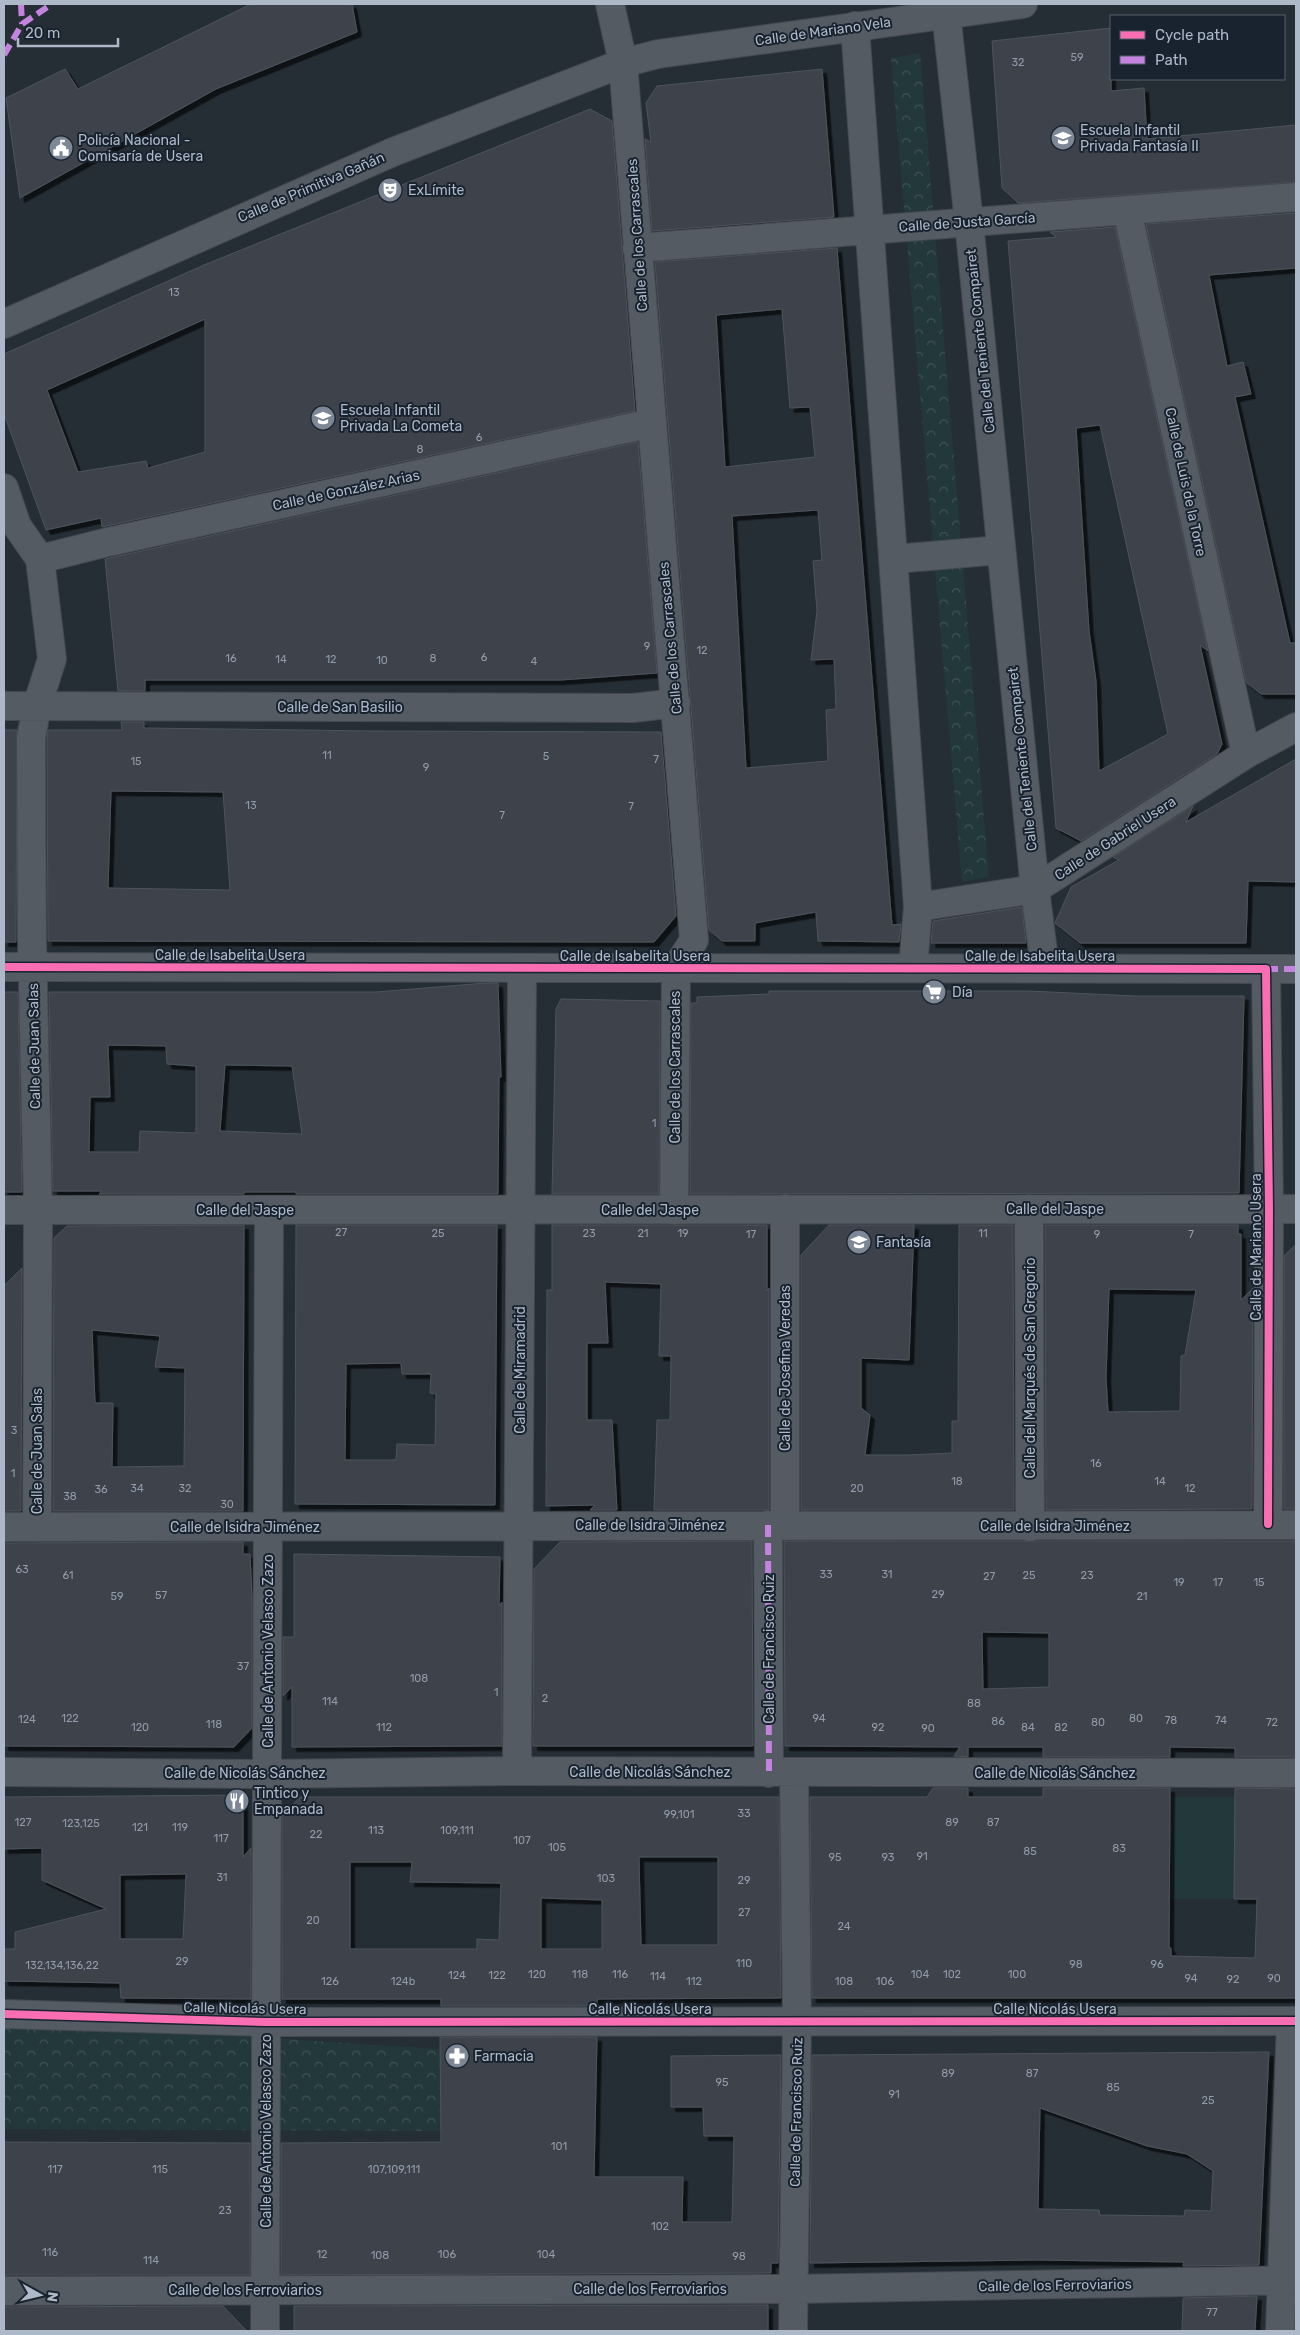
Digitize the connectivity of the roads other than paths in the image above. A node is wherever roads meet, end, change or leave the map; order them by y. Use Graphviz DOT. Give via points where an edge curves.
graph roads {
  1 [pos="610,4"];
  2 [pos="1023,4"];
  3 [pos="946,13"];
  4 [pos="855,26"];
  5 [pos="624,62"];
  6 [pos="1296,197"];
  7 [pos="1127,210"];
  8 [pos="969,222"];
  9 [pos="871,229"];
  10 [pos="637,248"];
  11 [pos="4,324"];
  12 [pos="652,423"];
  13 [pos="4,488"];
  14 [pos="1001,550"];
  15 [pos="40,559"];
  16 [pos="894,559"];
  17 [pos="676,703"];
  18 [pos="4,706"];
  19 [pos="37,706"];
  20 [pos="1296,727"];
  21 [pos="1246,754"];
  22 [pos="1034,889"];
  23 [pos="918,907"];
  24 [pos="4,967"];
  25 [pos="32,968"];
  26 [pos="522,968"];
  27 [pos="913,968"];
  28 [pos="1045,968"];
  29 [pos="676,969"];
  30 [pos="1266,970"];
  31 [pos="1296,970"];
  32 [pos="1296,1208"];
  33 [pos="785,1209"];
  34 [pos="1030,1209"];
  35 [pos="1269,1209"];
  36 [pos="4,1210"];
  37 [pos="38,1210"];
  38 [pos="269,1210"];
  39 [pos="521,1210"];
  40 [pos="674,1210"];
  41 [pos="1268,1524"];
  42 [pos="519,1525"];
  43 [pos="1296,1525"];
  44 [pos="268,1526"];
  45 [pos="776,1526"];
  46 [pos="4,1527"];
  47 [pos="37,1527"];
  48 [pos="1030,1527"];
  49 [pos="517,1771"];
  50 [pos="4,1772"];
  51 [pos="1296,1772"];
  52 [pos="782,1773"];
  53 [pos="267,1774"];
  54 [pos="4,2014"];
  55 [pos="1294,2021"];
  56 [pos="266,2022"];
  57 [pos="797,2022"];
  58 [pos="1288,2281"];
  59 [pos="794,2289"];
  60 [pos="266,2290"];
  61 [pos="4,2291"];
  62 [pos="265,2331"];
  63 [pos="793,2331"];
  64 [pos="1280,2331"];
  1 -- 5 [label="street, Calle de los Carrascales"];
  2 -- 3 [label="street, Calle de Mariano Vela"];
  3 -- 4 [label="street, Calle de Mariano Vela"];
  3 -- 8 [label="street, Calle del Teniente Compairet"];
  4 -- 5 [label="street, Calle de Mariano Vela" via="658,54"];
  4 -- 9 [label="street"];
  5 -- 10 [label="street, Calle de los Carrascales"];
  5 -- 11 [label="street, Calle de Primitiva Gañán" via="393,152"];
  6 -- 7 [label="street, Calle de Justa García"];
  7 -- 8 [label="street, Calle de Justa García"];
  7 -- 21 [label="street, Calle de Luis de la Torre"];
  8 -- 9 [label="street, Calle de Justa García"];
  8 -- 14 [label="street, Calle del Teniente Compairet"];
  9 -- 10 [label="street, Calle de Justa García"];
  9 -- 16 [label="street"];
  10 -- 12 [label="street, Calle de los Carrascales"];
  12 -- 15 [label="street, Calle de González Arias"];
  12 -- 17 [label="street, Calle de los Carrascales"];
  13 -- 15 [label="street, Calle de Juan Salas" via="17,526"];
  14 -- 16 [label="street"];
  14 -- 22 [label="street, Calle del Teniente Compairet"];
  15 -- 19 [label="street, Calle de Juan Salas" via="52,659"];
  16 -- 23 [label="street"];
  17 -- 19 [label="street, Calle de San Basilio" via="633,708"];
  17 -- 29 [label="street, Calle de los Carrascales" via="694,940"];
  18 -- 19 [label="street, Calle de San Basilio"];
  19 -- 25 [label="street, Calle de Juan Salas" via="31,738"];
  20 -- 21 [label="street, Calle de Gabriel Usera"];
  21 -- 22 [label="street, Calle de Gabriel Usera"];
  22 -- 23 [label="street, Calle de Gabriel Usera"];
  22 -- 28 [label="street, Calle del Teniente Compairet"];
  23 -- 27 [label="street"];
  24 -- 25 [label="street, Calle de Isabelita Usera"];
  25 -- 26 [label="street, Calle de Isabelita Usera"];
  25 -- 37 [label="street, Calle de Juan Salas"];
  26 -- 29 [label="street, Calle de Isabelita Usera"];
  26 -- 39 [label="street, Calle de Miramadrid"];
  27 -- 28 [label="street, Calle de Isabelita Usera"];
  27 -- 29 [label="street, Calle de Isabelita Usera"];
  28 -- 30 [label="street, Calle de Isabelita Usera"];
  29 -- 40 [label="street, Calle de los Carrascales"];
  30 -- 31 [label="street, Calle de Isabelita Usera"];
  30 -- 35 [label="street, Calle de Mariano Usera"];
  32 -- 35 [label="street, Calle del Jaspe"];
  33 -- 34 [label="street, Calle del Jaspe"];
  33 -- 40 [label="street, Calle del Jaspe"];
  33 -- 45 [label="street, Calle de Josefina Veredas"];
  34 -- 35 [label="street, Calle del Jaspe"];
  34 -- 48 [label="street, Calle del Marqués de San Gregorio"];
  35 -- 41 [label="street, Calle de Mariano Usera"];
  36 -- 37 [label="street, Calle del Jaspe"];
  37 -- 38 [label="street, Calle del Jaspe"];
  37 -- 47 [label="street, Calle de Juan Salas"];
  38 -- 39 [label="street, Calle del Jaspe"];
  38 -- 44 [label="street, Calle de Antonio Velasco Zazo"];
  39 -- 40 [label="street, Calle del Jaspe"];
  39 -- 42 [label="street, Calle de Miramadrid"];
  41 -- 43 [label="street, Calle de Isidra Jiménez"];
  41 -- 48 [label="street, Calle de Isidra Jiménez"];
  42 -- 44 [label="street, Calle de Isidra Jiménez"];
  42 -- 45 [label="street, Calle de Isidra Jiménez"];
  42 -- 49 [label="street, Calle de Miramadrid"];
  44 -- 47 [label="street, Calle de Isidra Jiménez"];
  44 -- 53 [label="street, Calle de Antonio Velasco Zazo"];
  45 -- 48 [label="street, Calle de Isidra Jiménez"];
  45 -- 52 [label="street, Calle de Francisco Ruiz"];
  46 -- 47 [label="street, Calle de Isidra Jiménez"];
  49 -- 52 [label="street, Calle de Nicolás Sánchez"];
  49 -- 53 [label="street, Calle de Nicolás Sánchez"];
  50 -- 53 [label="street, Calle de Nicolás Sánchez"];
  51 -- 52 [label="street, Calle de Nicolás Sánchez"];
  52 -- 57 [label="street, Calle de Francisco Ruiz"];
  53 -- 56 [label="street, Calle de Antonio Velasco Zazo"];
  54 -- 56 [label="street, Calle Nicolás Usera"];
  55 -- 57 [label="street, Calle Nicolás Usera"];
  55 -- 58 [label="street"];
  56 -- 57 [label="street, Calle Nicolás Usera"];
  56 -- 60 [label="street, Calle de Antonio Velasco Zazo"];
  57 -- 59 [label="street, Calle de Francisco Ruiz"];
  58 -- 59 [label="street, Calle de los Ferroviarios"];
  58 -- 64 [label="street"];
  59 -- 60 [label="street, Calle de los Ferroviarios"];
  59 -- 63 [label="street, Calle de Francisco Ruiz"];
  60 -- 61 [label="street, Calle de los Ferroviarios"];
  60 -- 62 [label="street, Calle de Antonio Velasco Zazo"];
}
